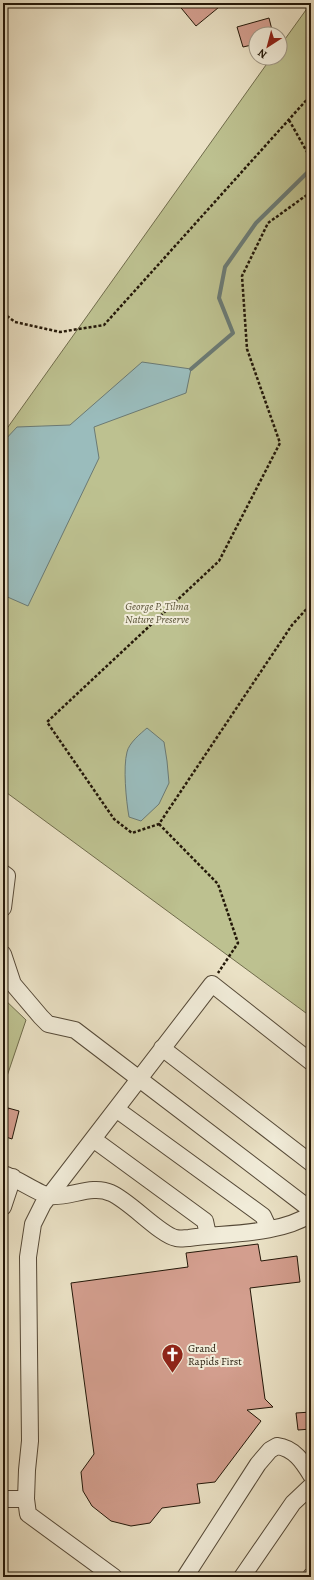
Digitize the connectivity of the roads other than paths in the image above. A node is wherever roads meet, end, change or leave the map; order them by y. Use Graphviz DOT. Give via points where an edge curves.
graph roads {
  1 [pos="3,873"];
  2 [pos="3,908"];
  3 [pos="3,954"];
  4 [pos="162,1048"];
  5 [pos="311,1062"];
  6 [pos="140,1078"];
  7 [pos="116,1109"];
  8 [pos="93,1139"];
  9 [pos="311,1163"];
  10 [pos="8,1175"];
  11 [pos="50,1196"];
  12 [pos="3,1207"];
  13 [pos="311,1210"];
  14 [pos="311,1214"];
  15 [pos="269,1229"];
  16 [pos="208,1235"];
  17 [pos="311,1475"];
  18 [pos="311,1486"];
  19 [pos="3,1499"];
  20 [pos="26,1499"];
  21 [pos="114,1577"];
  22 [pos="185,1577"];
  23 [pos="242,1577"];
  1 -- 2 [label="lane" via="7,876"];
  3 -- 6 [label="lane" via="13,984 48,1024 75,1030"];
  4 -- 5 [label="lane" via="212,984"];
  4 -- 6 [label="lane"];
  4 -- 9 [label="lane"];
  6 -- 7 [label="lane"];
  6 -- 13 [label="lane"];
  7 -- 8 [label="lane"];
  7 -- 15 [label="lane" via="263,1216"];
  8 -- 11 [label="lane"];
  8 -- 16 [label="lane" via="205,1222"];
  10 -- 11 [label="lane"];
  10 -- 12 [label="lane"];
  11 -- 16 [label="lane" via="93,1190 110,1192 175,1238"];
  11 -- 20 [label="lane" via="33,1224 28,1257 30,1441"];
  14 -- 15 [label="lane" via="293,1224"];
  15 -- 16 [label="lane"];
  17 -- 22 [label="lane" via="300,1458 289,1449 277,1446 270,1450 258,1464"];
  18 -- 23 [label="lane" via="293,1503"];
  19 -- 20 [label="lane"];
  20 -- 21 [label="lane" via="28,1514"];
}
